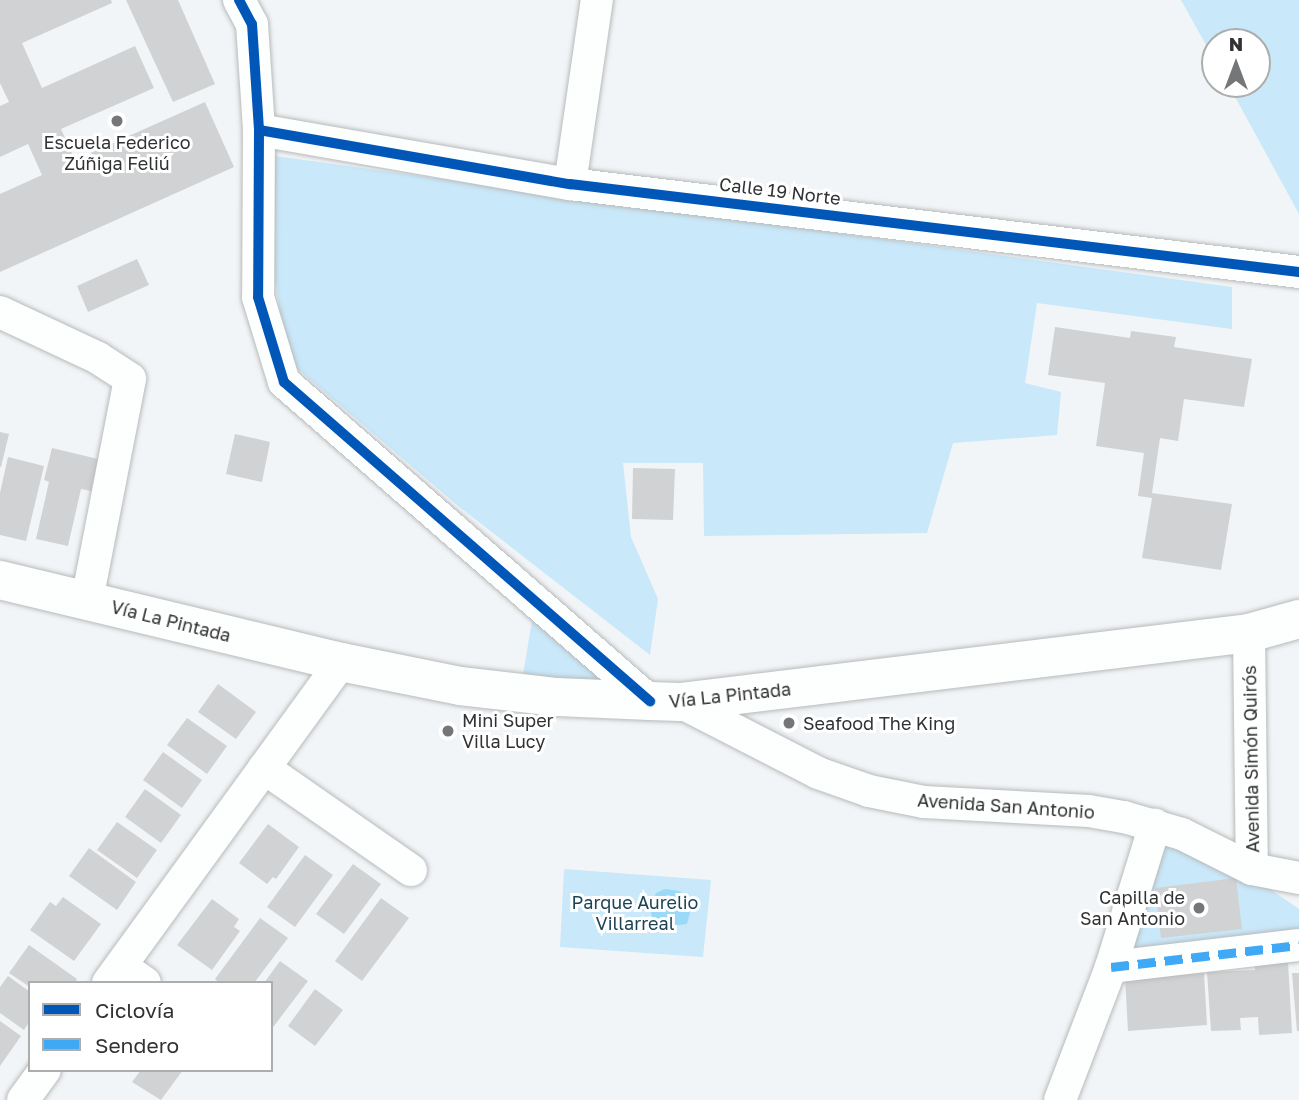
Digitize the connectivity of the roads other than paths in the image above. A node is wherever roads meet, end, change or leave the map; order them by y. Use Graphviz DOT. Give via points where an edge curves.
graph roads {
  1 [pos="239,0"];
  2 [pos="597,0"];
  3 [pos="259,130"];
  4 [pos="570,184"];
  5 [pos="1299,272"];
  6 [pos="0,312"];
  7 [pos="0,580"];
  8 [pos="88,601"];
  9 [pos="1299,619"];
  10 [pos="1250,634"];
  11 [pos="341,662"];
  12 [pos="665,702"];
  13 [pos="264,768"];
  14 [pos="1155,825"];
  15 [pos="1252,869"];
  16 [pos="411,870"];
  17 [pos="1299,878"];
  18 [pos="1299,902"];
  19 [pos="1299,945"];
  20 [pos="1111,967"];
  21 [pos="125,977"];
  22 [pos="44,1072"];
  23 [pos="1067,1093"];
  24 [pos="23,1100"];
  1 -- 3 [label="street, Avenida San Antonio" via="252,24"];
  2 -- 4 [label="street"];
  3 -- 4 [label="street, Calle 19 Norte"];
  3 -- 12 [label="street, Avenida San Antonio" via="258,297 284,382"];
  4 -- 5 [label="street, Calle 19 Norte"];
  6 -- 8 [label="street" via="78,348 130,379"];
  7 -- 8 [label="main road, Vía La Pintada"];
  8 -- 11 [label="main road, Vía La Pintada"];
  9 -- 10 [label="main road, Vía La Pintada"];
  10 -- 12 [label="main road, Vía La Pintada"];
  10 -- 15 [label="street, Avenida Simón Quirós"];
  11 -- 12 [label="main road, Vía La Pintada" via="460,686"];
  11 -- 13 [label="street"];
  12 -- 14 [label="street, Avenida San Antonio" via="818,773 869,791 924,802 1089,811"];
  13 -- 16 [label="street"];
  13 -- 21 [label="street"];
  14 -- 15 [label="street, Avenida San Antonio" via="1206,844"];
  14 -- 20 [label="street"];
  15 -- 17 [label="street, Avenida San Antonio"];
  15 -- 18 [label="street, Avenida Simón Quirós"];
  19 -- 20 [label="street"];
  20 -- 23 [label="street"];
  22 -- 24 [label="street"];
}
